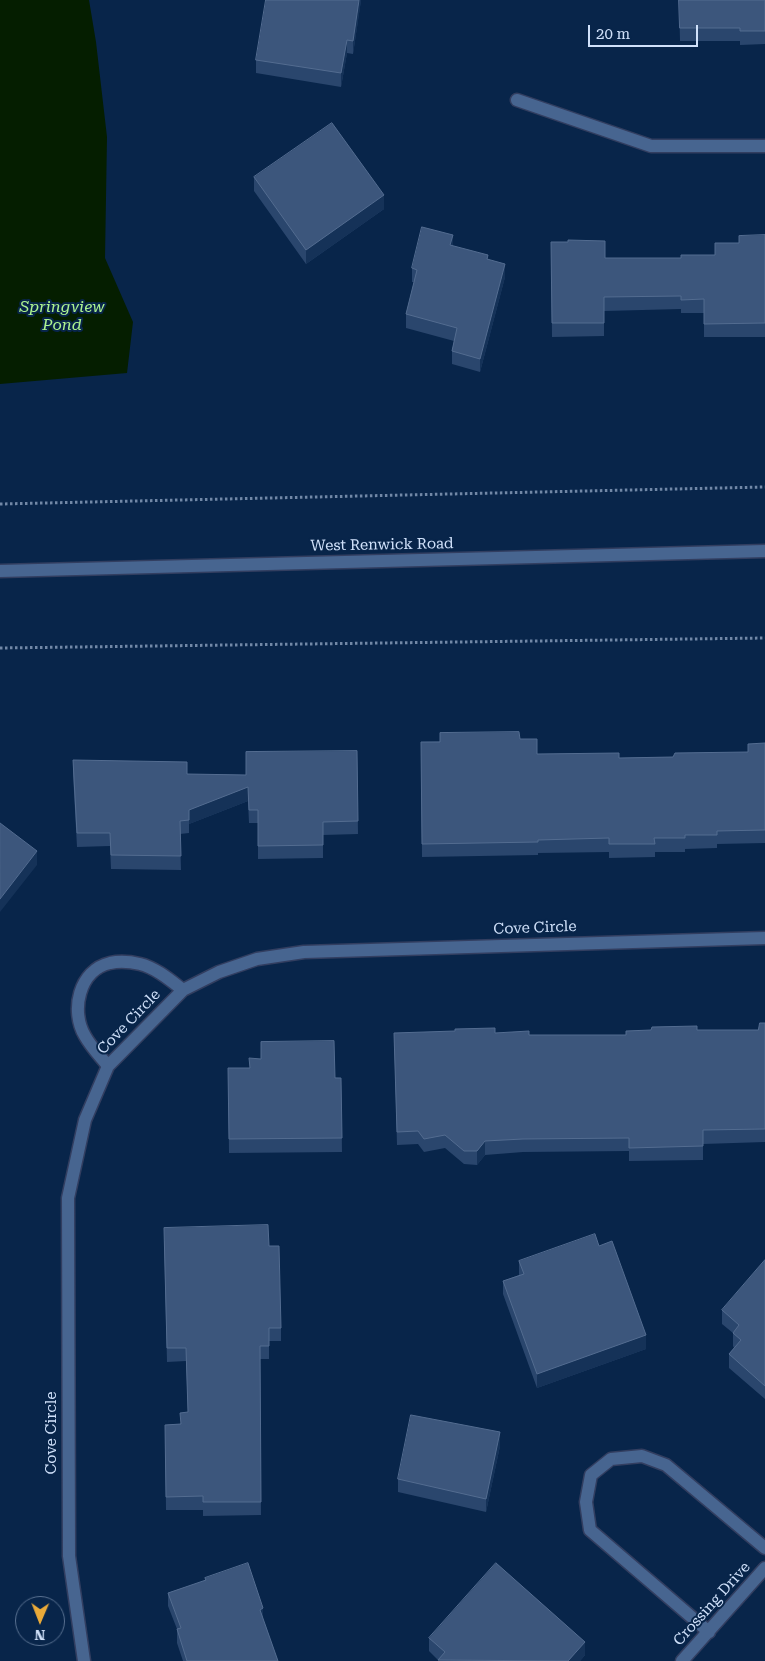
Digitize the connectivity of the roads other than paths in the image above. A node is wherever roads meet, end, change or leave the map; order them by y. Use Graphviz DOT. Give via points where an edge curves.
graph roads {
  1 [pos="517,100"];
  2 [pos="765,146"];
  3 [pos="765,551"];
  4 [pos="0,571"];
  5 [pos="765,938"];
  6 [pos="183,990"];
  7 [pos="108,1066"];
  8 [pos="765,1548"];
  9 [pos="765,1568"];
  10 [pos="709,1632"];
  11 [pos="84,1661"];
  12 [pos="682,1661"];
  1 -- 2 [label="street" via="651,146"];
  3 -- 4 [label="street, West Renwick Road"];
  5 -- 6 [label="street, Cove Circle" via="304,952 257,959 219,972"];
  6 -- 7 [label="street, Cove Circle"];
  6 -- 7 [label="street" via="162,974 143,965 126,962 108,964 83,983 78,1019 84,1035"];
  7 -- 11 [label="street, Cove Circle" via="85,1120 68,1198 69,1556"];
  8 -- 10 [label="street" via="666,1465 642,1456 611,1459 591,1475 586,1502 590,1530"];
  9 -- 10 [label="street, Crossing Drive"];
  10 -- 12 [label="street, Crossing Drive"];
}
